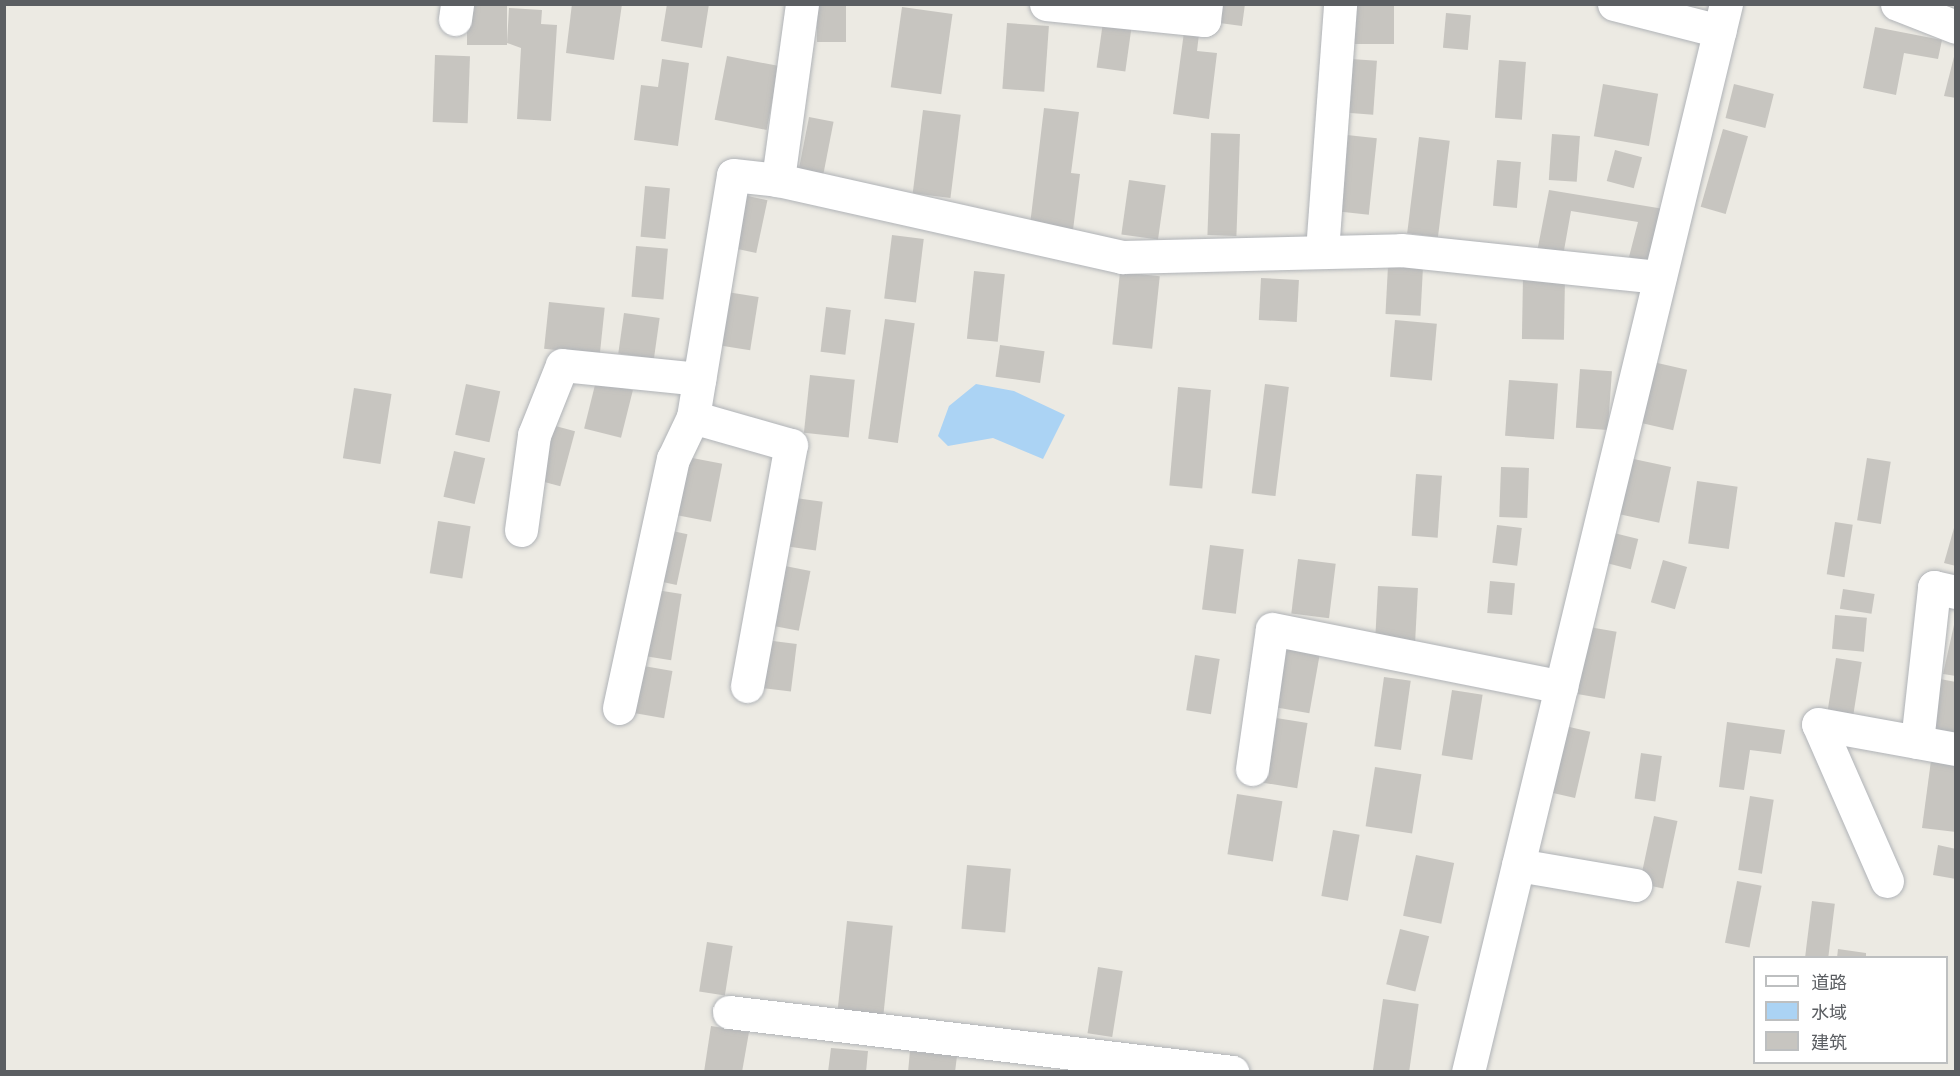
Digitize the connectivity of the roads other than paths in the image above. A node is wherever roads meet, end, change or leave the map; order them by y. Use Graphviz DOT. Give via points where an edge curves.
graph roads {
  1 [pos="802,4"];
  2 [pos="1046,4"];
  3 [pos="1206,4"];
  4 [pos="1340,4"];
  5 [pos="1614,4"];
  6 [pos="1897,4"];
  7 [pos="1723,18"];
  8 [pos="1956,27"];
  9 [pos="778,180"];
  10 [pos="1322,251"];
  11 [pos="1660,277"];
  12 [pos="699,379"];
  13 [pos="693,417"];
  14 [pos="521,530"];
  15 [pos="1956,592"];
  16 [pos="747,686"];
  17 [pos="1561,687"];
  18 [pos="619,708"];
  19 [pos="1917,742"];
  20 [pos="1956,749"];
  21 [pos="1252,769"];
  22 [pos="1518,865"];
  23 [pos="1887,881"];
  24 [pos="1635,885"];
  25 [pos="729,1012"];
  26 [pos="1232,1071"];
  27 [pos="1468,1071"];
  1 -- 9 [label="street"];
  2 -- 3 [label="street" via="1204,20"];
  4 -- 10 [label="street"];
  5 -- 7 [label="street"];
  6 -- 8 [label="street"];
  7 -- 11 [label="street"];
  9 -- 10 [label="street" via="1122,257"];
  9 -- 12 [label="street" via="733,175"];
  10 -- 11 [label="street" via="1401,250"];
  11 -- 17 [label="street"];
  12 -- 13 [label="street"];
  12 -- 14 [label="street" via="562,365 534,435"];
  13 -- 16 [label="street" via="791,445"];
  13 -- 18 [label="street" via="673,459"];
  15 -- 19 [label="street" via="1934,587"];
  17 -- 21 [label="street" via="1272,629"];
  17 -- 22 [label="street"];
  19 -- 20 [label="street"];
  19 -- 23 [label="street" via="1818,724"];
  22 -- 24 [label="street"];
  22 -- 27 [label="street"];
  25 -- 26 [label="street"];
}
